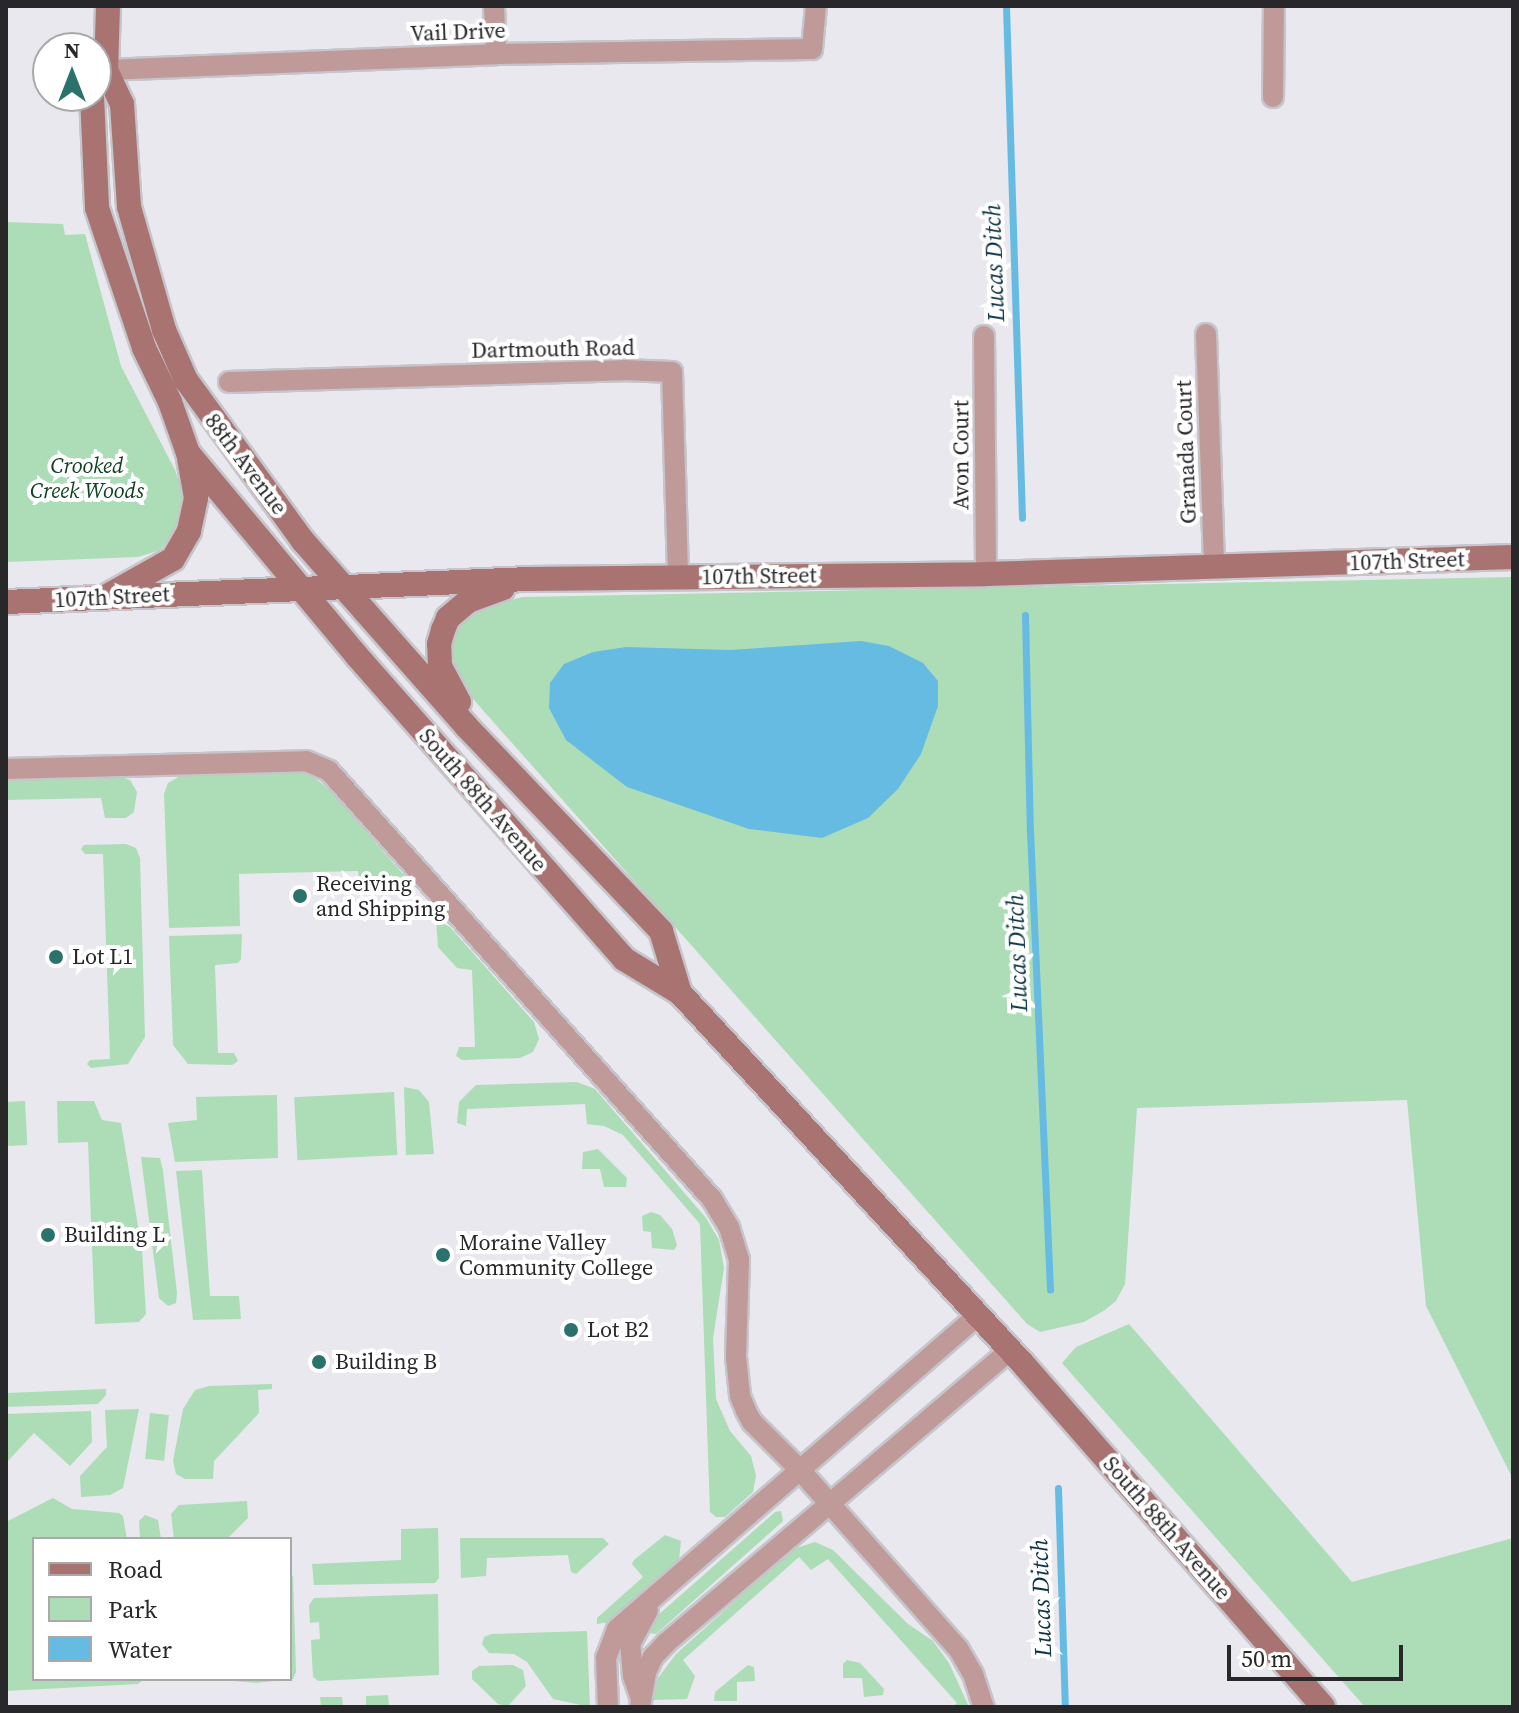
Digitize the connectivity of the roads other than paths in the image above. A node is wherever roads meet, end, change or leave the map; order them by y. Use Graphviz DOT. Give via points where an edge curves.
graph roads {
  1 [pos="108,6"];
  2 [pos="494,6"];
  3 [pos="816,6"];
  4 [pos="1274,6"];
  5 [pos="106,32"];
  6 [pos="496,54"];
  7 [pos="112,78"];
  8 [pos="112,92"];
  9 [pos="1273,97"];
  10 [pos="93,112"];
  11 [pos="1206,334"];
  12 [pos="984,336"];
  13 [pos="229,382"];
  14 [pos="188,453"];
  15 [pos="1513,557"];
  16 [pos="1214,568"];
  17 [pos="986,574"];
  18 [pos="678,577"];
  19 [pos="528,579"];
  20 [pos="342,586"];
  21 [pos="302,588"];
  22 [pos="103,599"];
  23 [pos="6,602"];
  24 [pos="466,726"];
  25 [pos="6,769"];
  26 [pos="527,786"];
  27 [pos="680,993"];
  28 [pos="977,1316"];
  29 [pos="1009,1351"];
  30 [pos="800,1470"];
  31 [pos="827,1503"];
  32 [pos="653,1599"];
  33 [pos="640,1702"];
  34 [pos="608,1707"];
  35 [pos="984,1707"];
  36 [pos="1323,1707"];
  1 -- 5 [label="street, 88th Avenue"];
  2 -- 6 [label="street"];
  3 -- 6 [label="street, Vail Drive" via="812,49"];
  4 -- 9 [label="street"];
  6 -- 7 [label="street, Vail Drive"];
  8 -- 20 [label="street, 88th Avenue" via="122,104 129,207 164,330 186,380"];
  10 -- 14 [label="street, 88th Avenue" via="97,208 144,348"];
  11 -- 16 [label="street, Granada Court"];
  12 -- 17 [label="street, Avon Court"];
  13 -- 18 [label="street, Dartmouth Road" via="672,372"];
  14 -- 21 [label="street, 88th Avenue"];
  14 -- 22 [label="street" via="196,498 189,531 173,559"];
  15 -- 16 [label="street, 107th Street"];
  16 -- 17 [label="street, 107th Street"];
  17 -- 18 [label="street, 107th Street"];
  18 -- 19 [label="street, 107th Street"];
  19 -- 20 [label="street, 107th Street"];
  19 -- 24 [label="street" via="468,601 448,618 439,644 440,667"];
  20 -- 21 [label="street, 107th Street"];
  20 -- 24 [label="street, 88th Avenue"];
  21 -- 22 [label="street, 107th Street"];
  21 -- 27 [label="street, South 88th Avenue" via="624,959"];
  22 -- 23 [label="street, 107th Street"];
  24 -- 26 [label="street, 88th Avenue"];
  25 -- 30 [label="street" via="306,761 329,771 712,1199 729,1227 739,1260 740,1396 752,1422"];
  26 -- 27 [label="street, South 88th Avenue" via="661,931"];
  27 -- 28 [label="street, South 88th Avenue"];
  28 -- 29 [label="street"];
  28 -- 30 [label="street"];
  29 -- 31 [label="street"];
  29 -- 36 [label="street, South 88th Avenue"];
  30 -- 31 [label="street"];
  30 -- 32 [label="street"];
  31 -- 33 [label="street" via="653,1657"];
  31 -- 35 [label="street" via="959,1650"];
  32 -- 33 [label="street" via="630,1644"];
  32 -- 34 [label="street" via="609,1641"];
}
